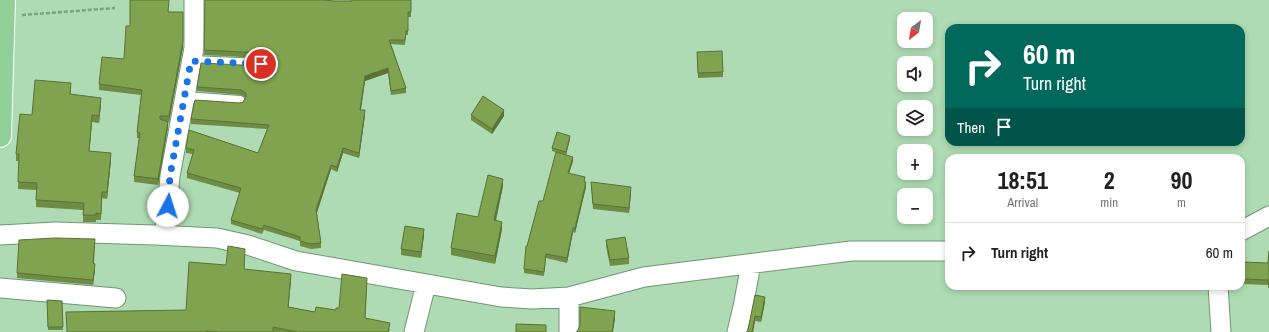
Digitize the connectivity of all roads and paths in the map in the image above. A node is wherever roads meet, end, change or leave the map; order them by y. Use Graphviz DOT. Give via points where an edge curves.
graph roads {
  1 [pos="194,0"];
  2 [pos="3,8"];
  3 [pos="115,8"];
  4 [pos="191,61"];
  5 [pos="261,64"];
  6 [pos="185,97"];
  7 [pos="240,101"];
  8 [pos="0,136"];
  9 [pos="1269,216"];
  10 [pos="1245,229"];
  11 [pos="165,235"];
  12 [pos="0,236"];
  13 [pos="945,251"];
  14 [pos="751,264"];
  15 [pos="426,284"];
  16 [pos="0,288"];
  17 [pos="1218,290"];
  18 [pos="569,297"];
  19 [pos="116,298"];
  20 [pos="414,332"];
  21 [pos="569,332"];
  22 [pos="737,332"];
  23 [pos="1221,332"];
  1 -- 4 [label="street" via="194,48"];
  2 -- 3 [label="path"];
  2 -- 8 [label="highway"];
  4 -- 5 [label="lane"];
  4 -- 6 [label="street"];
  6 -- 7 [label="lane"];
  6 -- 11 [label="street" via="170,176"];
  9 -- 10 [label="street"];
  11 -- 12 [label="street" via="55,232"];
  11 -- 15 [label="street" via="217,238 296,261"];
  13 -- 14 [label="street" via="851,251"];
  14 -- 18 [label="street" via="644,277"];
  14 -- 22 [label="street"];
  15 -- 18 [label="street" via="501,298"];
  15 -- 20 [label="street"];
  16 -- 19 [label="street"];
  17 -- 23 [label="street"];
  18 -- 21 [label="street"];
}
